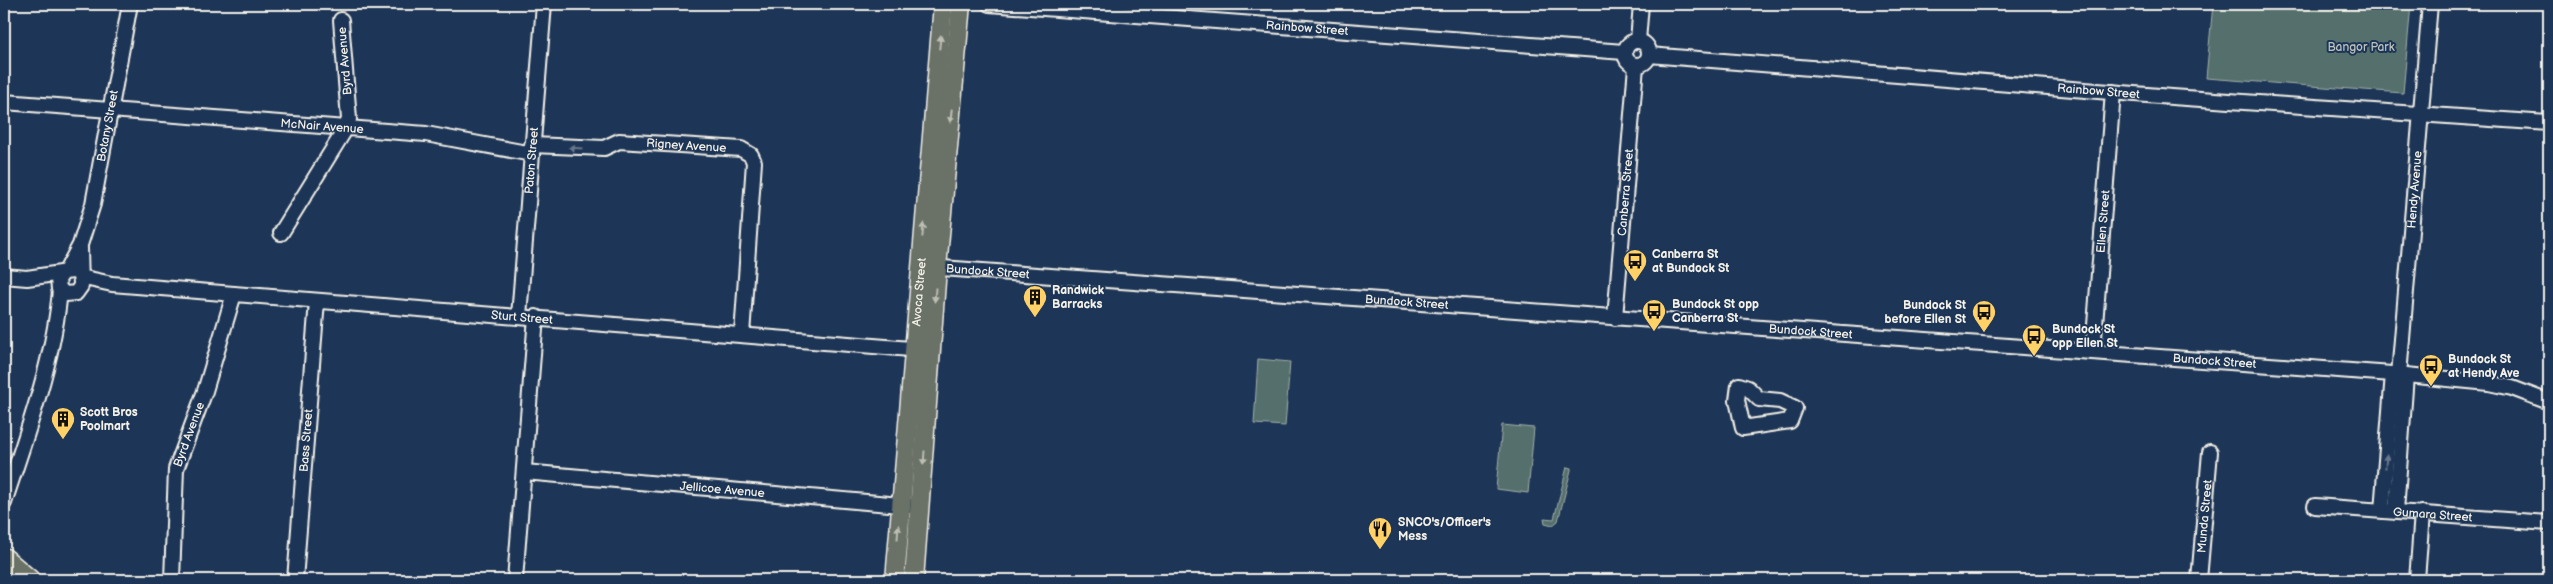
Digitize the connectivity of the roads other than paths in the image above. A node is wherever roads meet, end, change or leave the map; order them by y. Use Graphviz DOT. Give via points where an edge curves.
graph roads {
  1 [pos="130,4"];
  2 [pos="544,4"];
  3 [pos="943,4"];
  4 [pos="961,4"];
  5 [pos="989,4"];
  6 [pos="1641,4"];
  7 [pos="2430,4"];
  8 [pos="342,20"];
  9 [pos="1638,41"];
  10 [pos="1624,52"];
  11 [pos="1649,55"];
  12 [pos="1636,66"];
  13 [pos="2113,92"];
  14 [pos="4,102"];
  15 [pos="110,111"];
  16 [pos="2420,114"];
  17 [pos="2549,123"];
  18 [pos="346,128"];
  19 [pos="532,149"];
  20 [pos="282,234"];
  21 [pos="80,245"];
  22 [pos="929,267"];
  23 [pos="64,272"];
  24 [pos="4,276"];
  25 [pos="26,278"];
  26 [pos="79,284"];
  27 [pos="59,289"];
  28 [pos="234,294"];
  29 [pos="317,301"];
  30 [pos="520,316"];
  31 [pos="536,317"];
  32 [pos="1616,318"];
  33 [pos="57,322"];
  34 [pos="742,335"];
  35 [pos="913,349"];
  36 [pos="931,351"];
  37 [pos="2093,351"];
  38 [pos="2399,375"];
  39 [pos="2549,402"];
  40 [pos="2210,452"];
  41 [pos="524,472"];
  42 [pos="4,503"];
  43 [pos="900,505"];
  44 [pos="2315,506"];
  45 [pos="920,507"];
  46 [pos="2382,510"];
  47 [pos="2396,511"];
  48 [pos="2422,513"];
  49 [pos="2549,523"];
  50 [pos="4,557"];
  51 [pos="31,580"];
  52 [pos="172,580"];
  53 [pos="295,580"];
  54 [pos="515,580"];
  55 [pos="895,580"];
  56 [pos="914,580"];
  57 [pos="2200,580"];
  58 [pos="2417,580"];
  1 -- 15 [label="street, Botany Street"];
  2 -- 19 [label="street, Paton Street"];
  22 -- 3 [label="main road, Avoca Street, one-way"];
  4 -- 22 [label="main road, Avoca Street, one-way"];
  5 -- 10 [label="street, Rainbow Street"];
  6 -- 9 [label="street"];
  7 -- 16 [label="street, Hendy Avenue"];
  8 -- 18 [label="street, Byrd Avenue" via="350,119"];
  9 -- 10 [label="street" via="1630,42"];
  9 -- 11 [label="street" via="1648,47"];
  10 -- 12 [label="street" via="1626,60"];
  11 -- 12 [label="street" via="1646,62"];
  11 -- 13 [label="street, Rainbow Street"];
  12 -- 32 [label="street, Canberra Street"];
  13 -- 16 [label="street, Rainbow Street"];
  13 -- 37 [label="street, Ellen Street"];
  14 -- 15 [label="street, McNair Avenue"];
  15 -- 18 [label="street, McNair Avenue"];
  15 -- 21 [label="street, Botany Street" via="92,204"];
  16 -- 17 [label="street, Rainbow Street"];
  16 -- 38 [label="street, Hendy Avenue"];
  18 -- 19 [label="street, McNair Avenue" via="426,134"];
  18 -- 20 [label="street, Byrd Avenue"];
  19 -- 30 [label="street, Paton Street"];
  34 -- 19 [label="street, Rigney Avenue, one-way" via="754,162 751,156 742,149 619,141 604,148"];
  21 -- 23 [label="street, Botany Street"];
  21 -- 26 [label="street, Botany Street"];
  22 -- 32 [label="street, Bundock Street"];
  22 -- 35 [label="main road, Avoca Street"];
  22 -- 36 [label="main road, Avoca Street, one-way"];
  23 -- 25 [label="street"];
  23 -- 26 [label="street" via="74,271"];
  23 -- 27 [label="street" via="58,282"];
  24 -- 25 [label="street"];
  25 -- 27 [label="street"];
  26 -- 27 [label="street" via="66,294"];
  26 -- 28 [label="street, Sturt Street"];
  26 -- 33 [label="street"];
  27 -- 33 [label="street"];
  28 -- 29 [label="street, Sturt Street"];
  28 -- 52 [label="street, Byrd Avenue" via="205,391 176,469"];
  29 -- 30 [label="street, Sturt Street"];
  29 -- 53 [label="street, Bass Street"];
  30 -- 31 [label="street, Sturt Street"];
  31 -- 34 [label="street, Sturt Street"];
  31 -- 41 [label="street"];
  32 -- 37 [label="street, Bundock Street"];
  33 -- 42 [label="street"];
  34 -- 35 [label="street, Sturt Street"];
  35 -- 36 [label="street, Sturt Street"];
  35 -- 43 [label="main road, Avoca Street"];
  36 -- 45 [label="main road, Avoca Street, one-way"];
  37 -- 38 [label="street, Bundock Street"];
  38 -- 39 [label="street, Bundock Street" via="2490,383"];
  46 -- 38 [label="street, Hendy Avenue, one-way"];
  38 -- 47 [label="street, Hendy Avenue"];
  40 -- 57 [label="street, Munda Street"];
  41 -- 43 [label="street, Jellicoe Avenue"];
  41 -- 54 [label="street"];
  43 -- 45 [label="street, Jellicoe Avenue"];
  55 -- 43 [label="main road, Avoca Street, one-way"];
  44 -- 46 [label="street, Gumara Street"];
  45 -- 56 [label="main road, Avoca Street"];
  46 -- 47 [label="street, Gumara Street"];
  47 -- 48 [label="street, Gumara Street"];
  48 -- 49 [label="street, Gumara Street"];
  48 -- 58 [label="street"];
  50 -- 51 [label="main road"];
}
